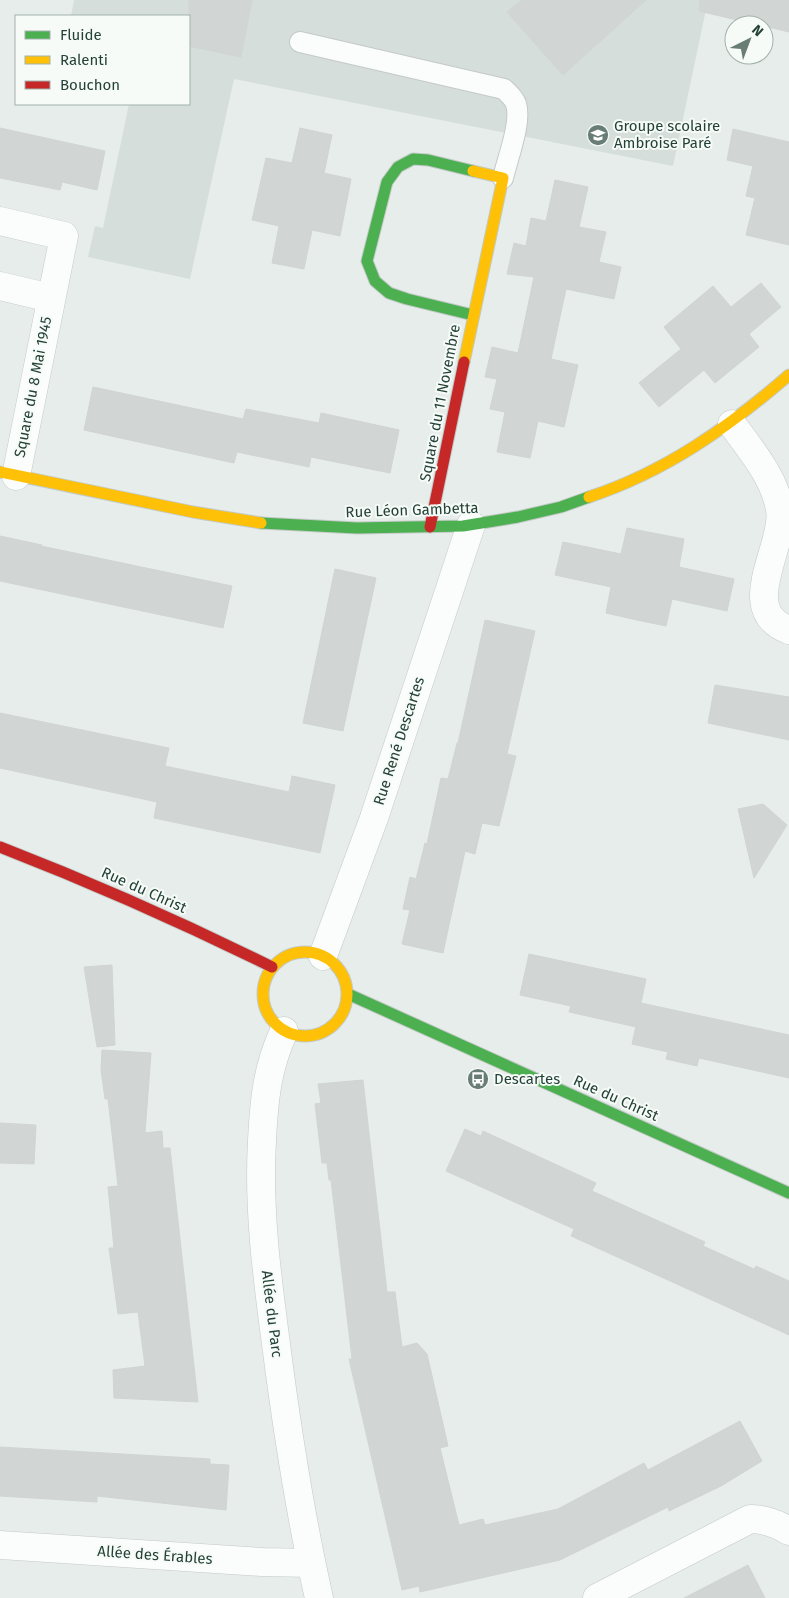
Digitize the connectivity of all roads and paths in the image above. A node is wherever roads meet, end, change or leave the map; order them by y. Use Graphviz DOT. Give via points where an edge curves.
graph roads {
  1 [pos="300,42"];
  2 [pos="503,178"];
  3 [pos="0,221"];
  4 [pos="0,286"];
  5 [pos="51,298"];
  6 [pos="473,315"];
  7 [pos="789,375"];
  8 [pos="732,424"];
  9 [pos="8,474"];
  10 [pos="471,525"];
  11 [pos="430,527"];
  12 [pos="789,630"];
  13 [pos="0,847"];
  14 [pos="323,956"];
  15 [pos="272,967"];
  16 [pos="348,994"];
  17 [pos="284,1031"];
  18 [pos="789,1193"];
  19 [pos="789,1531"];
  20 [pos="0,1545"];
  21 [pos="311,1563"];
  22 [pos="319,1598"];
  23 [pos="597,1598"];
  1 -- 2 [label="lane" via="504,89 517,105 517,115"];
  2 -- 6 [label="street, Square du 11 Novembre"];
  2 -- 6 [label="street, Square du 11 Novembre" via="428,160 413,159 398,167 387,182 367,261 369,273 379,286 394,296"];
  3 -- 5 [label="street, Square du 8 Mai 1945" via="64,236"];
  4 -- 5 [label="street, Square du 8 Mai 1945"];
  5 -- 9 [label="street, Square du 8 Mai 1945"];
  6 -- 11 [label="street, Square du 11 Novembre"];
  7 -- 8 [label="street, Rue Léon Gambetta"];
  8 -- 10 [label="street, Rue Léon Gambetta" via="635,480 553,510"];
  8 -- 12 [label="street" via="774,488 780,512 764,584 764,602 771,617"];
  9 -- 11 [label="street, Rue Léon Gambetta" via="248,521 323,527"];
  10 -- 11 [label="street, Rue Léon Gambetta"];
  10 -- 14 [label="street, Rue René Descartes" via="374,818"];
  13 -- 15 [label="street, Rue du Christ" via="184,924"];
  14 -- 15 [label="street" via="310,952 296,953"];
  14 -- 16 [label="street" via="335,963 343,974"];
  15 -- 17 [label="street" via="263,987 264,1001 269,1015"];
  16 -- 17 [label="street" via="338,1022 320,1034 305,1036"];
  16 -- 18 [label="street, Rue du Christ"];
  17 -- 21 [label="street, Allée du Parc" via="272,1062 263,1108 262,1217 285,1412"];
  19 -- 23 [label="street" via="762,1519 750,1519"];
  20 -- 21 [label="street, Allée des Érables"];
  21 -- 22 [label="street, Allée du Parc"];
}
